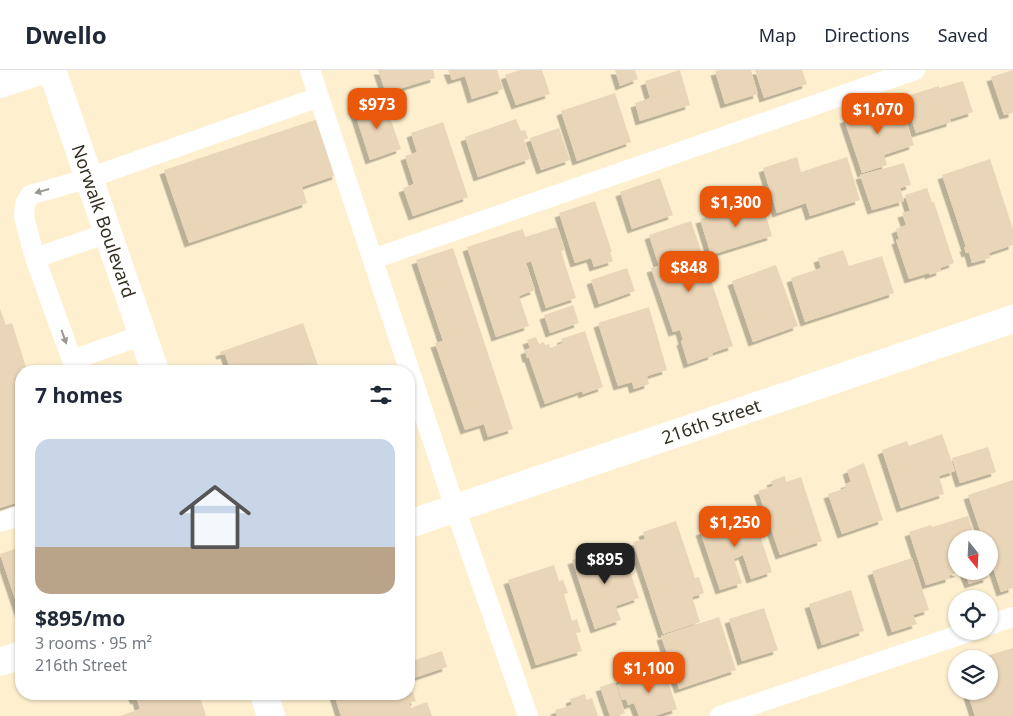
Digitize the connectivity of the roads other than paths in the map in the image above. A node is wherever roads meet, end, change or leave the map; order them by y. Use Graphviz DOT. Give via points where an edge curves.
graph roads {
  1 [pos="43,70"];
  2 [pos="52,70"];
  3 [pos="310,70"];
  4 [pos="915,70"];
  5 [pos="0,84"];
  6 [pos="319,96"];
  7 [pos="89,178"];
  8 [pos="108,233"];
  9 [pos="35,258"];
  10 [pos="373,259"];
  11 [pos="1013,319"];
  12 [pos="143,335"];
  13 [pos="74,365"];
  14 [pos="76,365"];
  15 [pos="153,365"];
  16 [pos="408,365"];
  17 [pos="415,387"];
  18 [pos="455,508"];
  19 [pos="15,516"];
  20 [pos="0,522"];
  21 [pos="415,522"];
  22 [pos="1013,617"];
  23 [pos="998,622"];
  24 [pos="948,638"];
  25 [pos="15,657"];
  26 [pos="0,662"];
  27 [pos="266,700"];
  28 [pos="271,716"];
  29 [pos="528,716"];
  30 [pos="720,716"];
  1 -- 5 [label="street"];
  2 -- 7 [label="street, Norwalk Boulevard"];
  3 -- 6 [label="lane"];
  4 -- 10 [label="lane"];
  6 -- 7 [label="lane"];
  6 -- 10 [label="lane"];
  7 -- 8 [label="street, Norwalk Boulevard"];
  7 -- 9 [label="lane, one-way" via="30,195 24,217"];
  8 -- 9 [label="lane"];
  8 -- 12 [label="street, Norwalk Boulevard"];
  9 -- 13 [label="lane, one-way"];
  10 -- 16 [label="lane"];
  11 -- 18 [label="street, 216th Street"];
  12 -- 14 [label="lane"];
  12 -- 15 [label="street, Norwalk Boulevard"];
  17 -- 18 [label="lane"];
  18 -- 21 [label="street, 216th Street"];
  18 -- 29 [label="lane"];
  19 -- 20 [label="lane"];
  22 -- 23 [label="lane"];
  24 -- 30 [label="lane"];
  25 -- 26 [label="street"];
  27 -- 28 [label="street"];
}
